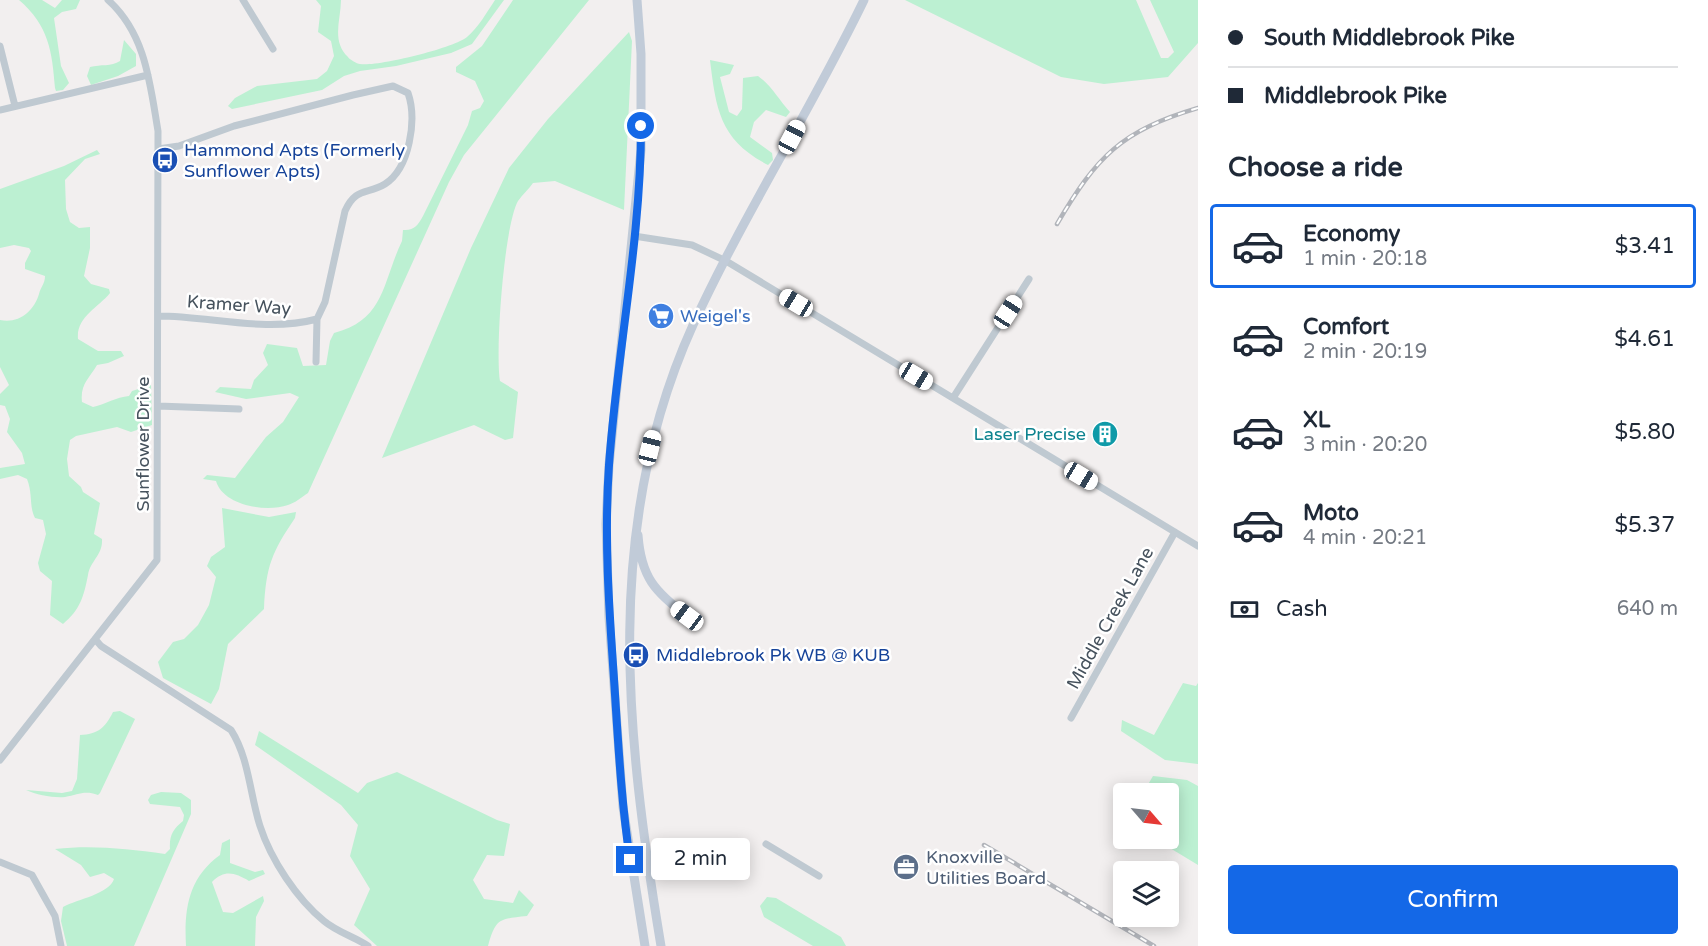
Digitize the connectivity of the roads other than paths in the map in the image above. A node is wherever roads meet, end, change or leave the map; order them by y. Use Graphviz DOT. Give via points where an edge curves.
graph roads {
  1 [pos="108,0"];
  2 [pos="123,0"];
  3 [pos="243,0"];
  4 [pos="637,0"];
  5 [pos="864,0"];
  6 [pos="116,7"];
  7 [pos="0,46"];
  8 [pos="273,49"];
  9 [pos="148,75"];
  10 [pos="15,106"];
  11 [pos="0,110"];
  12 [pos="158,148"];
  13 [pos="634,236"];
  14 [pos="726,261"];
  15 [pos="1029,279"];
  16 [pos="158,316"];
  17 [pos="317,319"];
  18 [pos="316,362"];
  19 [pos="953,398"];
  20 [pos="158,406"];
  21 [pos="239,410"];
  22 [pos="637,516"];
  23 [pos="1175,532"];
  24 [pos="1198,546"];
  25 [pos="687,616"];
  26 [pos="95,639"];
  27 [pos="1071,718"];
  28 [pos="0,760"];
  29 [pos="766,844"];
  30 [pos="0,862"];
  31 [pos="819,876"];
  32 [pos="61,946"];
  33 [pos="368,946"];
  34 [pos="645,946"];
  35 [pos="661,946"];
  1 -- 6 [label="street, Sunflower Drive"];
  2 -- 6 [label="street"];
  3 -- 8 [label="street"];
  4 -- 13 [label="main road" via="641,150"];
  5 -- 14 [label="main road"];
  6 -- 9 [label="street, Sunflower Drive" via="138,37"];
  7 -- 10 [label="street"];
  9 -- 10 [label="street"];
  9 -- 12 [label="street, Sunflower Drive"];
  10 -- 11 [label="street"];
  12 -- 16 [label="street, Sunflower Drive"];
  12 -- 17 [label="street" via="179,146 234,126 393,86 408,93 413,108 411,140 392,178 350,200 339,230 325,302"];
  13 -- 14 [label="street" via="692,245"];
  13 -- 34 [label="main road" via="606,524 623,807"];
  14 -- 19 [label="street"];
  14 -- 22 [label="main road" via="693,324 674,372 655,429"];
  15 -- 19 [label="street"];
  16 -- 17 [label="street, Kramer Way" via="194,316 232,323 299,324"];
  16 -- 20 [label="street, Sunflower Drive"];
  17 -- 18 [label="street"];
  19 -- 23 [label="street"];
  20 -- 21 [label="street"];
  20 -- 26 [label="street, Sunflower Drive" via="157,560"];
  22 -- 25 [label="main road" via="639,553 654,589"];
  22 -- 35 [label="main road" via="628,625 639,806"];
  23 -- 24 [label="street"];
  23 -- 27 [label="street, Middle Creek Lane"];
  26 -- 28 [label="street, Sunflower Drive"];
  26 -- 33 [label="street" via="100,646 231,730 240,747 261,828 278,863 299,895 326,923"];
  29 -- 31 [label="street"];
  30 -- 32 [label="street" via="32,875 55,916"];
}
